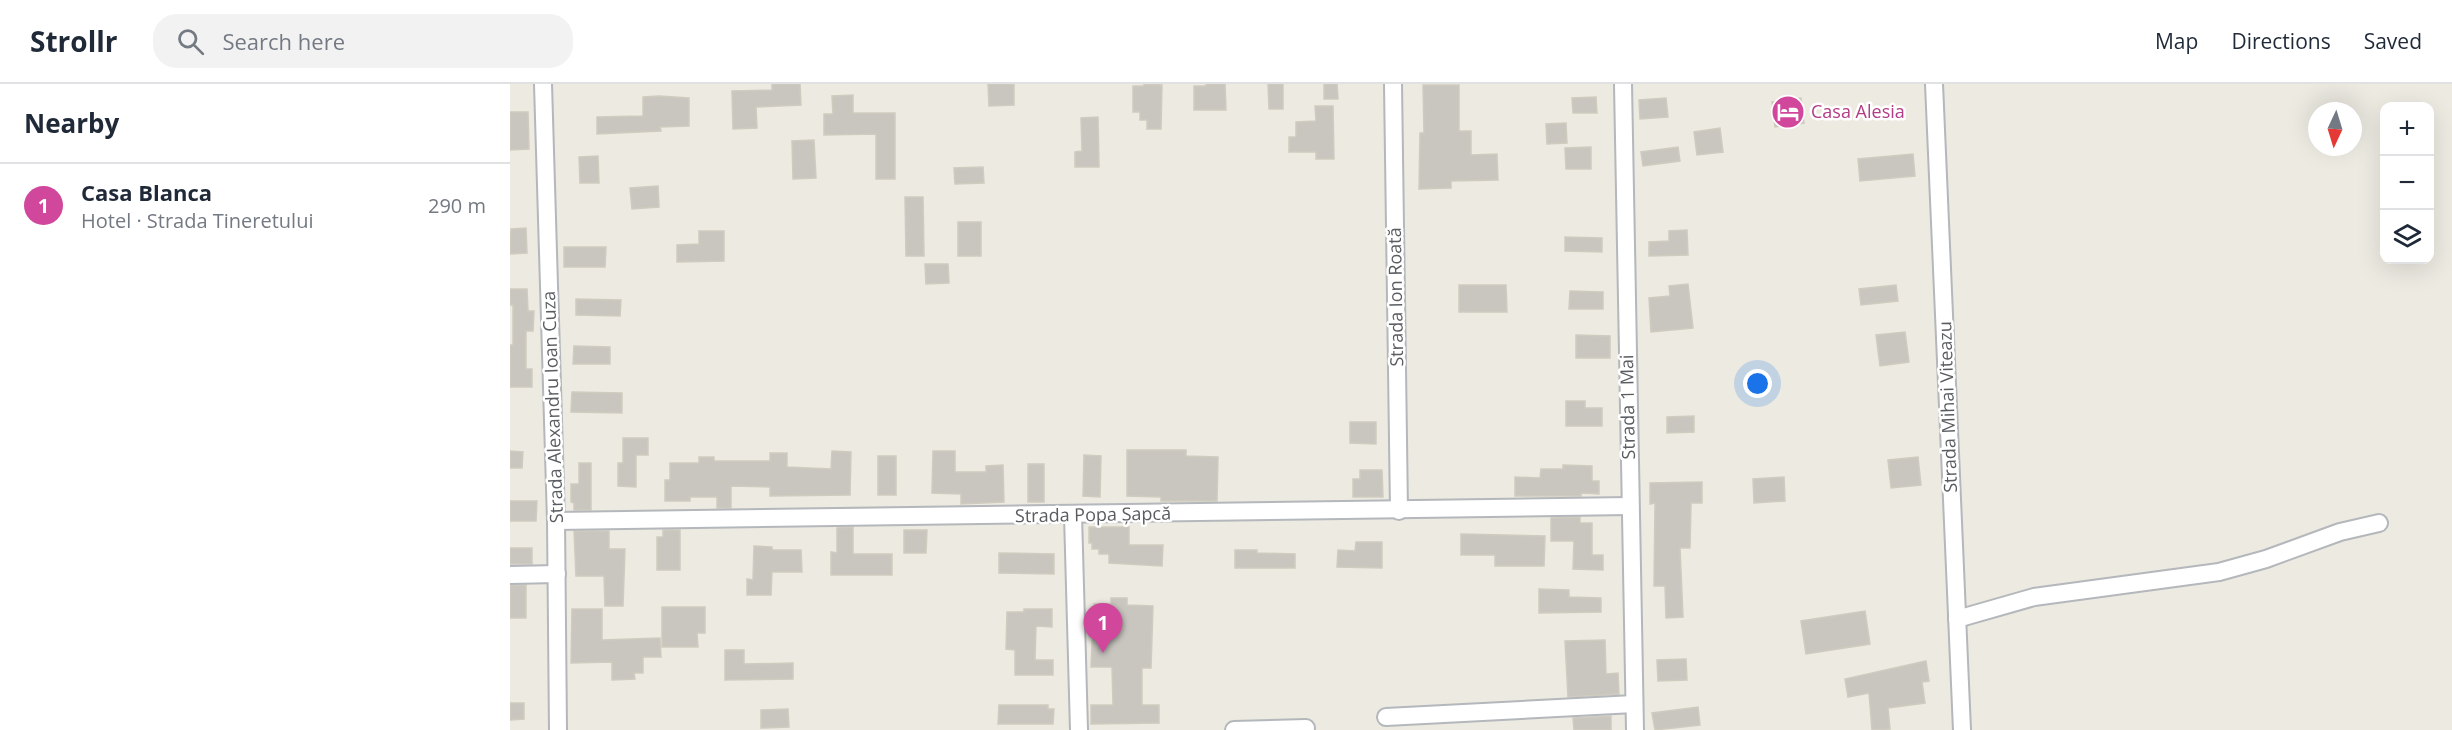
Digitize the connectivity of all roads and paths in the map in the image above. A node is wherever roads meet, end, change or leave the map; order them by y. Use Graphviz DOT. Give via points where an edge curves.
graph roads {
  1 [pos="543,84"];
  2 [pos="1393,84"];
  3 [pos="1623,84"];
  4 [pos="1934,84"];
  5 [pos="1630,506"];
  6 [pos="1399,511"];
  7 [pos="1073,515"];
  8 [pos="556,521"];
  9 [pos="2379,523"];
  10 [pos="557,574"];
  11 [pos="510,575"];
  12 [pos="1957,619"];
  13 [pos="1634,704"];
  14 [pos="1386,717"];
  15 [pos="1306,728"];
  16 [pos="558,730"];
  17 [pos="1079,730"];
  18 [pos="1234,730"];
  19 [pos="1635,730"];
  20 [pos="1962,730"];
  1 -- 8 [label="street, Strada Alexandru Ioan Cuza"];
  2 -- 6 [label="street, Strada Ion Roată"];
  3 -- 5 [label="street, Strada 1 Mai"];
  4 -- 12 [label="street, Strada Mihai Viteazu"];
  5 -- 6 [label="street, Strada Popa Șapcă"];
  5 -- 13 [label="street, Strada 1 Mai"];
  6 -- 7 [label="street, Strada Popa Șapcă"];
  7 -- 8 [label="street, Strada Popa Șapcă"];
  7 -- 17 [label="street"];
  8 -- 10 [label="street, Strada Alexandru Ioan Cuza"];
  9 -- 12 [label="street" via="2219,572 2034,597"];
  10 -- 11 [label="street"];
  10 -- 16 [label="street, Strada Alexandru Ioan Cuza"];
  12 -- 20 [label="street, Strada Mihai Viteazu"];
  13 -- 14 [label="street"];
  13 -- 19 [label="street, Strada 1 Mai"];
  15 -- 18 [label="street"];
}
